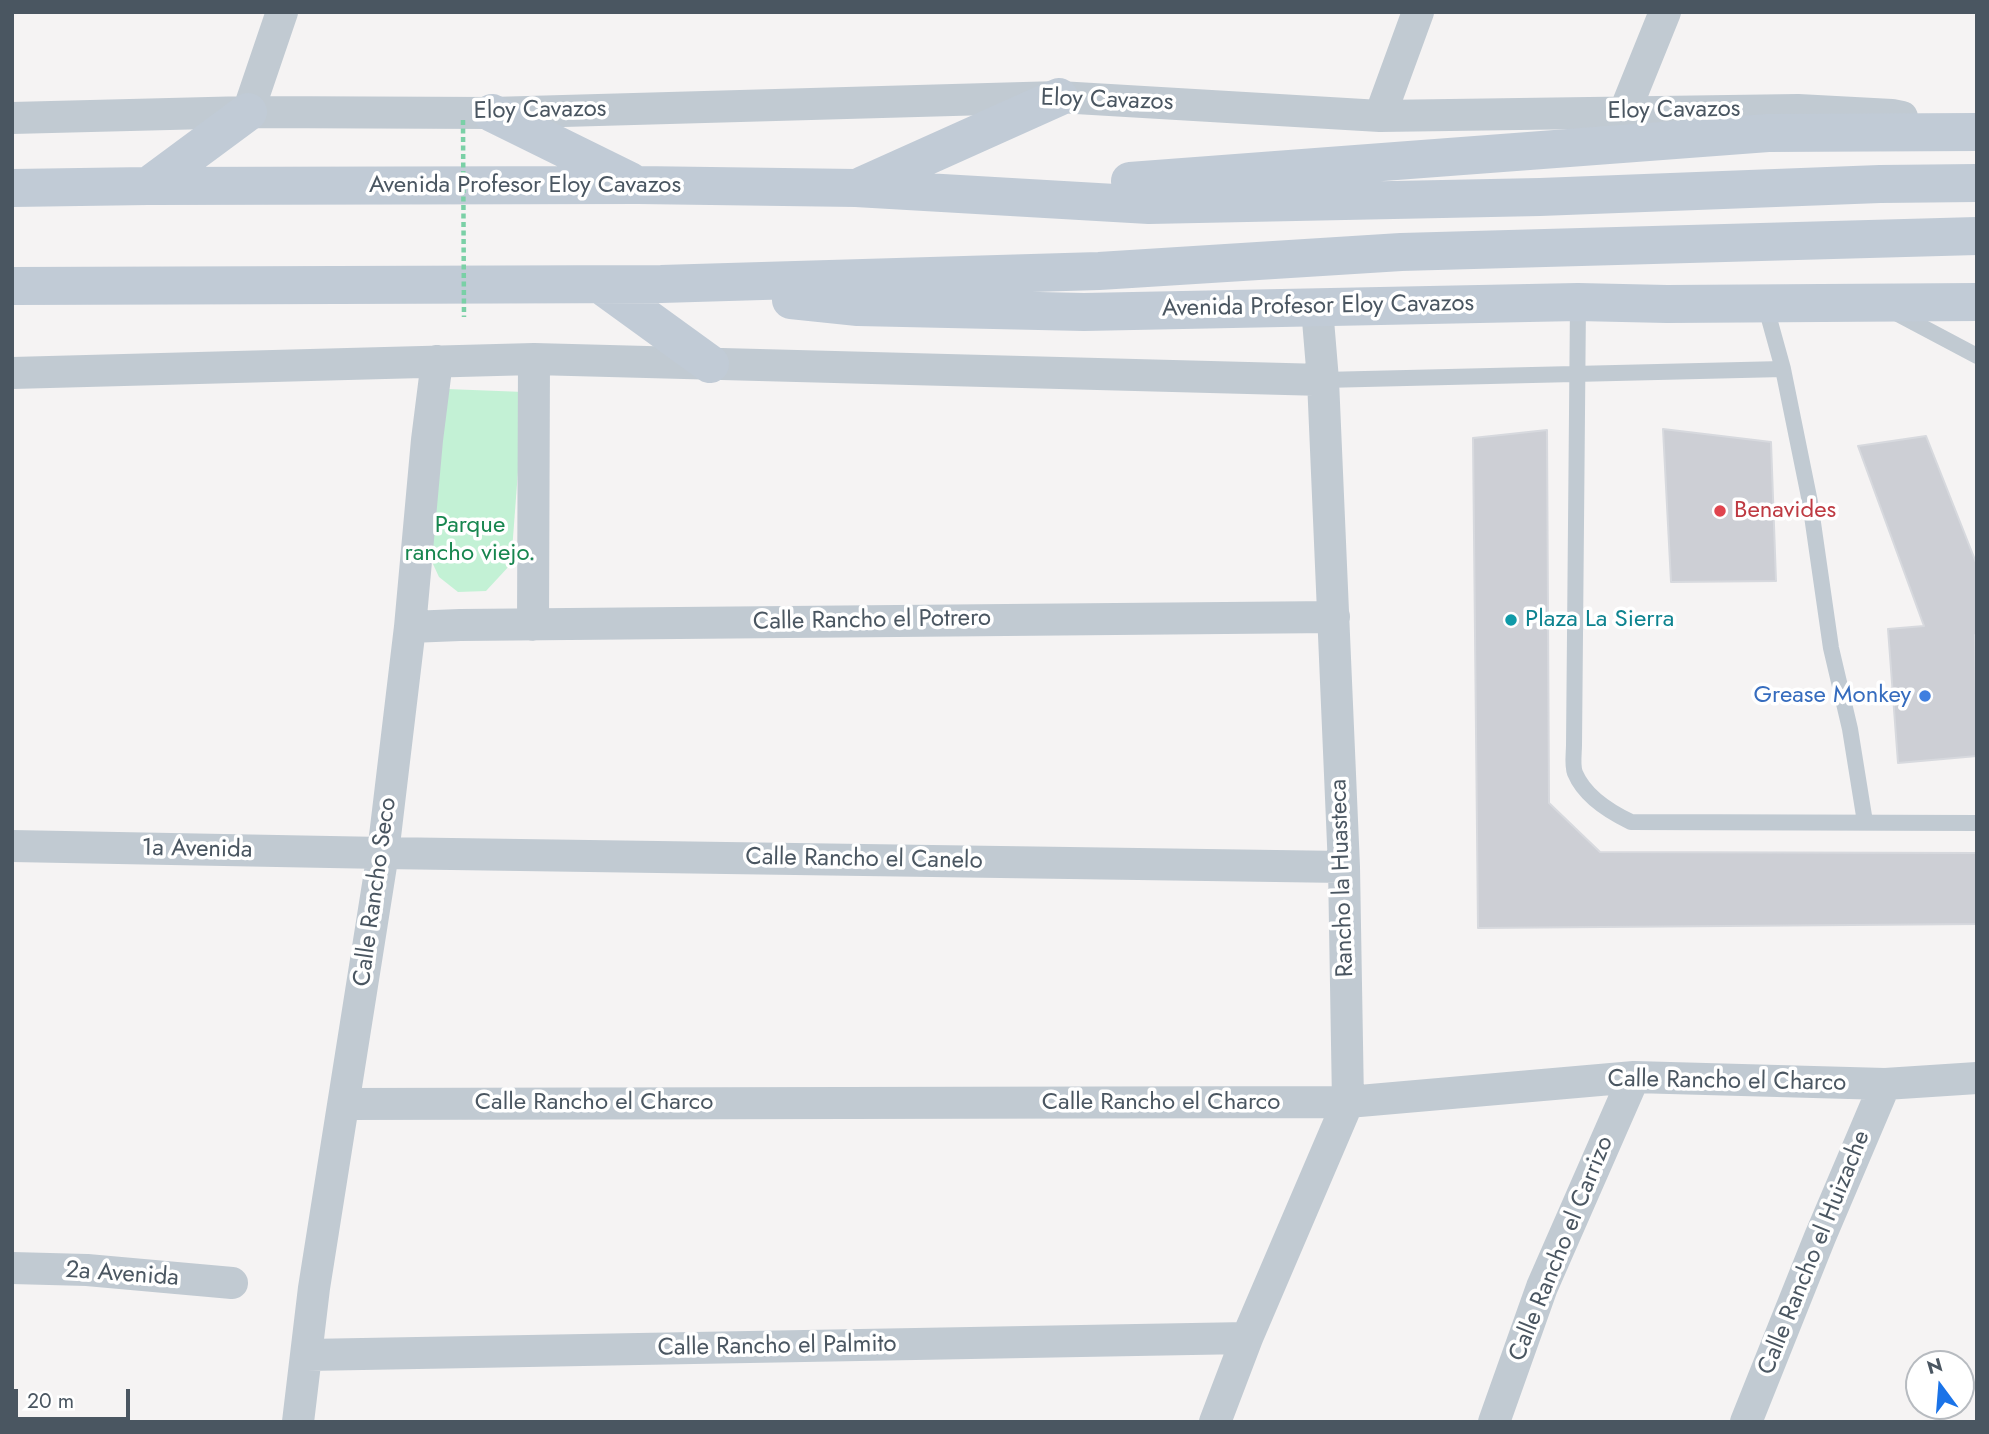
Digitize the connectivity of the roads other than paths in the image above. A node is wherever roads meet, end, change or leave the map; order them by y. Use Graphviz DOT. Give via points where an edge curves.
graph roads {
  1 [pos="282,12"];
  2 [pos="1418,12"];
  3 [pos="1665,12"];
  4 [pos="1059,97"];
  5 [pos="1625,111"];
  6 [pos="248,112"];
  7 [pos="1380,116"];
  8 [pos="477,117"];
  9 [pos="12,118"];
  10 [pos="1970,132"];
  11 [pos="1977,183"];
  12 [pos="148,186"];
  13 [pos="638,186"];
  14 [pos="12,188"];
  15 [pos="856,188"];
  16 [pos="1038,199"];
  17 [pos="1977,236"];
  18 [pos="601,285"];
  19 [pos="661,285"];
  20 [pos="12,286"];
  21 [pos="1578,302"];
  22 [pos="1765,302"];
  23 [pos="1977,302"];
  24 [pos="1877,303"];
  25 [pos="1317,308"];
  26 [pos="1977,356"];
  27 [pos="534,359"];
  28 [pos="437,361"];
  29 [pos="710,364"];
  30 [pos="1783,369"];
  31 [pos="12,373"];
  32 [pos="1577,374"];
  33 [pos="1323,380"];
  34 [pos="1334,617"];
  35 [pos="533,625"];
  36 [pos="410,627"];
  37 [pos="1865,822"];
  38 [pos="1977,822"];
  39 [pos="12,846"];
  40 [pos="383,853"];
  41 [pos="1344,867"];
  42 [pos="1634,1077"];
  43 [pos="1977,1078"];
  44 [pos="1885,1084"];
  45 [pos="1348,1102"];
  46 [pos="344,1104"];
  47 [pos="12,1268"];
  48 [pos="232,1283"];
  49 [pos="1247,1338"];
  50 [pos="307,1355"];
  51 [pos="298,1422"];
  52 [pos="1215,1422"];
  53 [pos="1494,1422"];
  54 [pos="1746,1422"];
  1 -- 6 [label="street"];
  2 -- 7 [label="street"];
  3 -- 5 [label="street"];
  4 -- 7 [label="street, Eloy Cavazos"];
  4 -- 8 [label="street, Eloy Cavazos"];
  4 -- 15 [label="main road"];
  5 -- 7 [label="street, Eloy Cavazos"];
  5 -- 10 [label="street, Eloy Cavazos" via="1798,110 1892,115"];
  6 -- 8 [label="street, Eloy Cavazos"];
  6 -- 9 [label="street, Eloy Cavazos"];
  6 -- 12 [label="main road"];
  8 -- 13 [label="main road"];
  10 -- 16 [label="main road, Avenida Profesor Eloy Cavazos" via="1768,133 1111,183"];
  11 -- 16 [label="main road, Avenida Profesor Eloy Cavazos" via="1149,205"];
  12 -- 13 [label="main road, Avenida Profesor Eloy Cavazos"];
  12 -- 14 [label="main road, Avenida Profesor Eloy Cavazos"];
  13 -- 15 [label="main road, Avenida Profesor Eloy Cavazos"];
  15 -- 16 [label="main road, Avenida Profesor Eloy Cavazos"];
  17 -- 19 [label="main road, Avenida Profesor Eloy Cavazos" via="1401,252 1099,271"];
  18 -- 19 [label="main road, Avenida Profesor Eloy Cavazos"];
  18 -- 20 [label="main road, Avenida Profesor Eloy Cavazos"];
  18 -- 29 [label="main road"];
  19 -- 25 [label="main road, Avenida Profesor Eloy Cavazos" via="858,307 1084,312"];
  21 -- 22 [label="main road, Avenida Profesor Eloy Cavazos"];
  21 -- 25 [label="main road, Avenida Profesor Eloy Cavazos"];
  21 -- 32 [label="lane"];
  22 -- 24 [label="main road, Avenida Profesor Eloy Cavazos"];
  22 -- 30 [label="lane"];
  23 -- 24 [label="main road, Avenida Profesor Eloy Cavazos"];
  24 -- 26 [label="lane"];
  25 -- 33 [label="street, Rancho la Huasteca"];
  27 -- 28 [label="street"];
  27 -- 29 [label="street"];
  27 -- 35 [label="street"];
  28 -- 31 [label="street"];
  28 -- 36 [label="street, Calle Rancho Seco"];
  29 -- 33 [label="street"];
  30 -- 32 [label="lane"];
  30 -- 37 [label="lane"];
  32 -- 33 [label="lane"];
  32 -- 37 [label="lane" via="1574,772 1608,811 1631,822"];
  33 -- 34 [label="street, Rancho la Huasteca"];
  34 -- 35 [label="street, Calle Rancho el Potrero"];
  34 -- 41 [label="street, Rancho la Huasteca"];
  35 -- 36 [label="street, Calle Rancho el Potrero"];
  36 -- 40 [label="street, Calle Rancho Seco"];
  37 -- 38 [label="lane"];
  39 -- 40 [label="street, 1a Avenida"];
  40 -- 41 [label="street, Calle Rancho el Canelo"];
  40 -- 46 [label="street, Calle Rancho Seco"];
  41 -- 45 [label="street, Rancho la Huasteca"];
  42 -- 44 [label="street, Calle Rancho el Charco"];
  42 -- 45 [label="street, Calle Rancho el Charco"];
  42 -- 53 [label="street, Calle Rancho el Carrizo" via="1542,1287"];
  43 -- 44 [label="street, Calle Rancho el Charco"];
  44 -- 54 [label="street, Calle Rancho el Huizache"];
  45 -- 46 [label="street, Calle Rancho el Charco"];
  45 -- 49 [label="street, Rancho la Huasteca"];
  46 -- 50 [label="street, Calle Rancho Seco"];
  47 -- 48 [label="street, 2a Avenida"];
  49 -- 50 [label="street, Calle Rancho el Palmito"];
  49 -- 52 [label="street, Rancho la Huasteca"];
  50 -- 51 [label="street, Calle Rancho Seco"];
}
